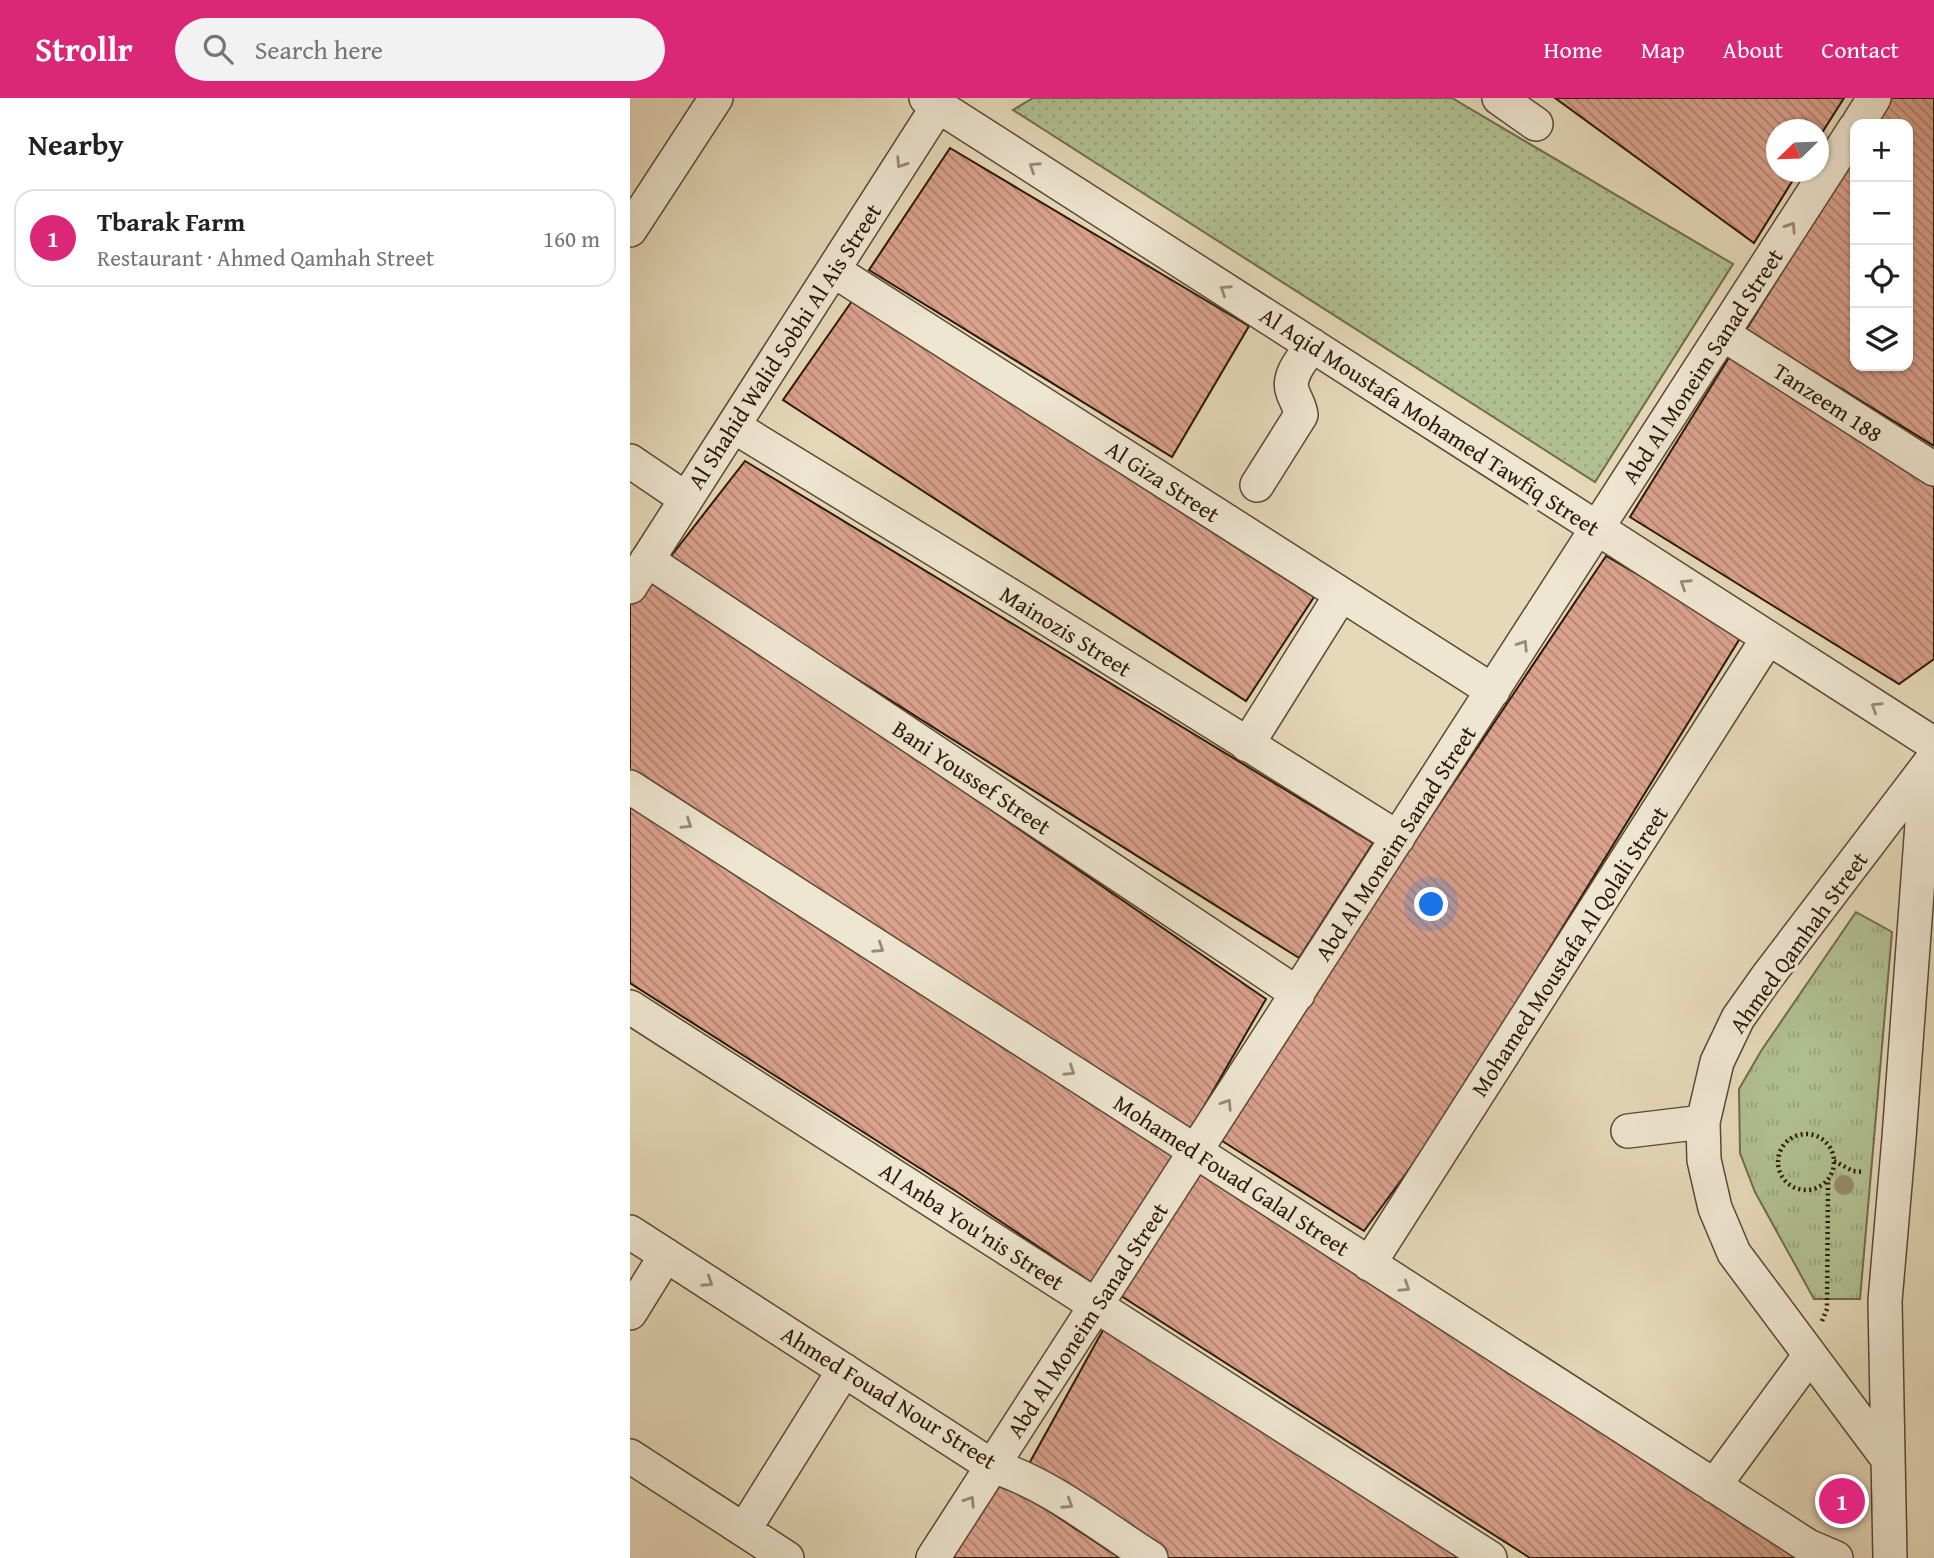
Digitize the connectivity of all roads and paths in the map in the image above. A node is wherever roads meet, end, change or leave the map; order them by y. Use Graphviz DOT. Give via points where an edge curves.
graph roads {
  1 [pos="716,98"];
  2 [pos="1499,98"];
  3 [pos="1874,98"];
  4 [pos="944,103"];
  5 [pos="1860,119"];
  6 [pos="1536,124"];
  7 [pos="1850,135"];
  8 [pos="630,230"];
  9 [pos="833,270"];
  10 [pos="1723,334"];
  11 [pos="1312,345"];
  12 [pos="733,426"];
  13 [pos="630,461"];
  14 [pos="1934,469"];
  15 [pos="1256,485"];
  16 [pos="686,499"];
  17 [pos="1598,528"];
  18 [pos="638,573"];
  19 [pos="1341,595"];
  20 [pos="1768,638"];
  21 [pos="1493,691"];
  22 [pos="1247,745"];
  23 [pos="1932,750"];
  24 [pos="630,787"];
  25 [pos="1398,838"];
  26 [pos="1298,994"];
  27 [pos="630,1007"];
  28 [pos="1703,1122"];
  29 [pos="1628,1131"];
  30 [pos="1195,1152"];
  31 [pos="1828,1180"];
  32 [pos="630,1232"];
  33 [pos="666,1255"];
  34 [pos="1369,1264"];
  35 [pos="1097,1306"];
  36 [pos="630,1313"];
  37 [pos="1810,1355"];
  38 [pos="844,1370"];
  39 [pos="630,1456"];
  40 [pos="1887,1458"];
  41 [pos="992,1466"];
  42 [pos="1714,1486"];
  43 [pos="744,1530"];
  44 [pos="1880,1555"];
  45 [pos="787,1558"];
  46 [pos="933,1558"];
  47 [pos="1151,1558"];
  48 [pos="1490,1558"];
  49 [pos="1836,1558"];
  1 -- 8 [label="street"];
  2 -- 6 [label="street"];
  3 -- 5 [label="street, Abd Al Moneim Sanad Street"];
  4 -- 9 [label="street, Al Shahid Walid Sobhi Al Ais Street, one-way"];
  11 -- 4 [label="street, Al Aqid Moustafa Mohamed Tawfiq Street, one-way"];
  10 -- 7 [label="street, Abd Al Moneim Sanad Street, one-way"];
  9 -- 12 [label="street, Al Shahid Walid Sobhi Al Ais Street"];
  9 -- 19 [label="street, Al Giza Street"];
  10 -- 14 [label="street, Tanzeem 188"];
  10 -- 17 [label="street, Abd Al Moneim Sanad Street"];
  11 -- 15 [label="street" via="1291,381 1301,411 1299,419"];
  11 -- 17 [label="street, Al Aqid Moustafa Mohamed Tawfiq Street"];
  12 -- 16 [label="street, Al Shahid Walid Sobhi Al Ais Street"];
  12 -- 22 [label="street, Mainozis Street"];
  13 -- 16 [label="street"];
  16 -- 18 [label="street, Al Shahid Walid Sobhi Al Ais Street"];
  20 -- 17 [label="street, Al Aqid Moustafa Mohamed Tawfiq Street, one-way"];
  21 -- 17 [label="street, Abd Al Moneim Sanad Street, one-way"];
  18 -- 26 [label="street, Bani Youssef Street"];
  19 -- 21 [label="street, Al Giza Street"];
  19 -- 22 [label="street"];
  23 -- 20 [label="street, Al Aqid Moustafa Mohamed Tawfiq Street, one-way"];
  20 -- 34 [label="street, Mohamed Moustafa Al Qolali Street"];
  21 -- 25 [label="street, Abd Al Moneim Sanad Street"];
  22 -- 25 [label="street, Mainozis Street"];
  23 -- 28 [label="street, Ahmed Qamhah Street" via="1738,1018 1717,1062"];
  23 -- 40 [label="street" via="1922,824 1885,1301"];
  24 -- 30 [label="street, Mohamed Fouad Galal Street, one-way"];
  25 -- 26 [label="street, Abd Al Moneim Sanad Street"];
  30 -- 26 [label="street, Abd Al Moneim Sanad Street, one-way"];
  27 -- 35 [label="street, Al Anba You'nis Street"];
  28 -- 29 [label="street"];
  28 -- 37 [label="street, Ahmed Qamhah Street" via="1704,1160 1715,1208 1734,1253"];
  30 -- 34 [label="street, Mohamed Fouad Galal Street"];
  30 -- 35 [label="street, Abd Al Moneim Sanad Street"];
  31 -- 31 [label="path" via="1805,1191 1790,1186 1777,1162 1786,1141 1804,1133 1824,1139 1835,1161"];
  31 -- 37 [label="path" via="1827,1309"];
  32 -- 33 [label="street, Ahmed Fouad Nour Street"];
  33 -- 36 [label="street"];
  33 -- 38 [label="street, Ahmed Fouad Nour Street, one-way"];
  34 -- 42 [label="street, Mohamed Fouad Galal Street, one-way"];
  35 -- 41 [label="street, Abd Al Moneim Sanad Street"];
  35 -- 48 [label="street, Al Anba You'nis Street"];
  37 -- 40 [label="street, Ahmed Qamhah Street"];
  37 -- 42 [label="street"];
  38 -- 41 [label="street, Ahmed Fouad Nour Street"];
  38 -- 43 [label="street"];
  39 -- 43 [label="street"];
  40 -- 44 [label="street"];
  46 -- 41 [label="street, Abd Al Moneim Sanad Street, one-way"];
  41 -- 47 [label="street, Ahmed Fouad Nour Street, one-way" via="1026,1479"];
  42 -- 49 [label="street, Mohamed Fouad Galal Street" via="1808,1546"];
  43 -- 45 [label="street"];
}
